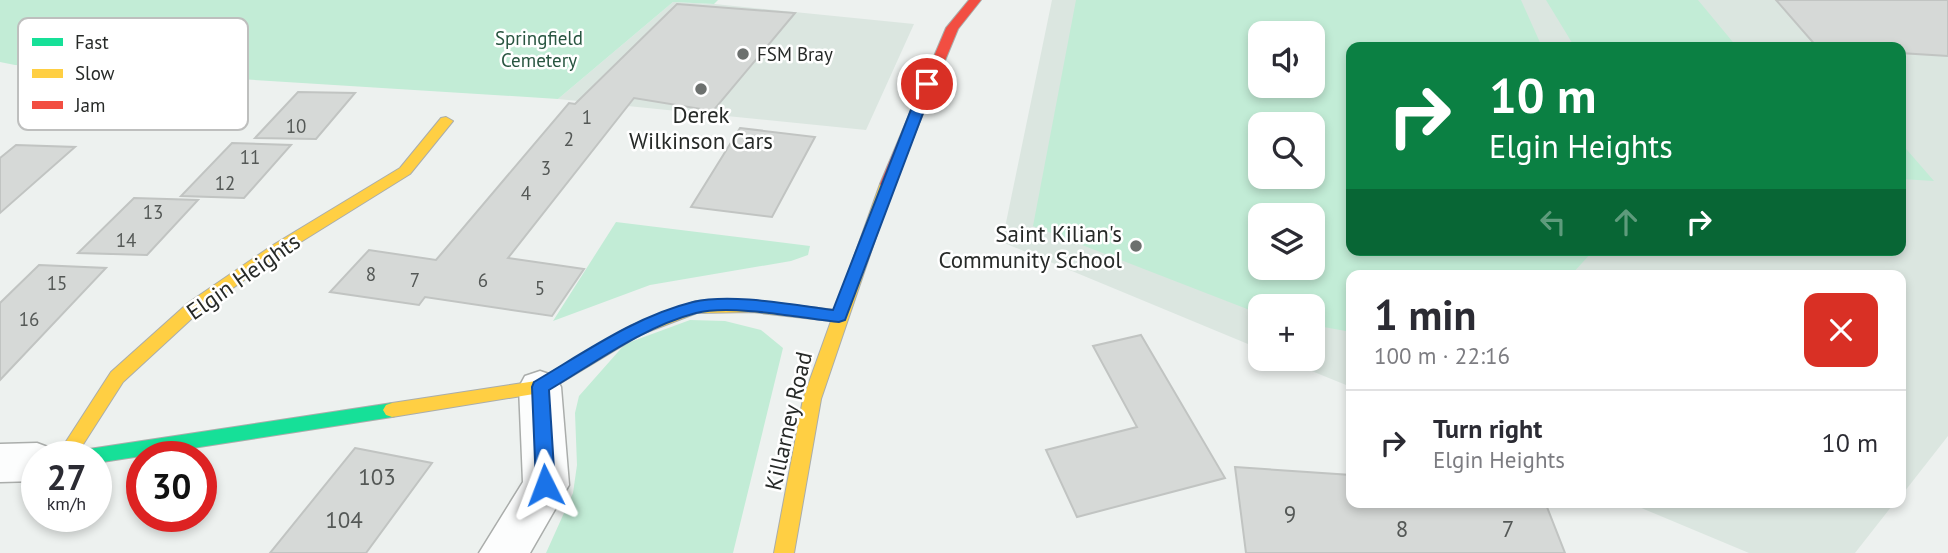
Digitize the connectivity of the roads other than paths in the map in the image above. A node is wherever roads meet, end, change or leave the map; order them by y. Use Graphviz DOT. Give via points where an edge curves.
graph roads {
  1 [pos="948,0"];
  2 [pos="975,0"];
  3 [pos="952,28"];
  4 [pos="446,121"];
  5 [pos="839,316"];
  6 [pos="540,387"];
  7 [pos="75,441"];
  8 [pos="112,453"];
  9 [pos="21,462"];
  10 [pos="0,463"];
  11 [pos="503,553"];
  12 [pos="784,553"];
  1 -- 3 [label="street"];
  2 -- 3 [label="street, Killarney Road"];
  3 -- 5 [label="street, Killarney Road" via="907,131"];
  4 -- 7 [label="street, Elgin Heights" via="405,171 194,307 117,377"];
  5 -- 6 [label="street" via="752,306 696,307 636,330"];
  5 -- 12 [label="street, Killarney Road" via="812,399"];
  6 -- 8 [label="street"];
  6 -- 11 [label="street" via="545,485"];
  9 -- 10 [label="street"];
}
